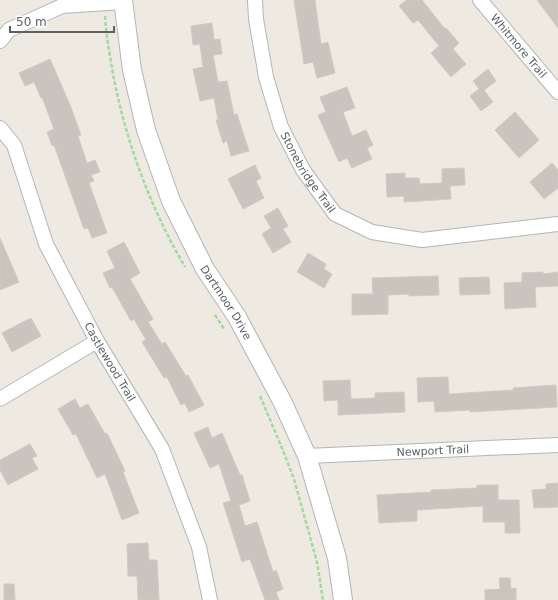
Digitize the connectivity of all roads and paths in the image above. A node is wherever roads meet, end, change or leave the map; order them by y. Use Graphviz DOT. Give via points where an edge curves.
graph roads {
  1 [pos="255,0"];
  2 [pos="480,0"];
  3 [pos="123,1"];
  4 [pos="0,41"];
  5 [pos="558,92"];
  6 [pos="0,128"];
  7 [pos="558,224"];
  8 [pos="97,341"];
  9 [pos="0,399"];
  10 [pos="558,444"];
  11 [pos="307,456"];
  12 [pos="210,600"];
  13 [pos="343,600"];
  1 -- 7 [label="street, Stonebridge Trail" via="266,77 281,128 303,170 335,214 372,232 422,240"];
  2 -- 5 [label="street, Whitmore Trail"];
  3 -- 4 [label="street" via="62,6 9,30"];
  3 -- 11 [label="street, Dartmoor Drive" via="132,70 146,130 172,201 205,269 237,317 282,401"];
  6 -- 8 [label="street, Castlewood Trail" via="14,145 46,244"];
  8 -- 9 [label="street"];
  8 -- 12 [label="street, Castlewood Trail" via="162,449 199,547"];
  10 -- 11 [label="street, Newport Trail"];
  11 -- 13 [label="street, Dartmoor Drive" via="337,558"];
}
